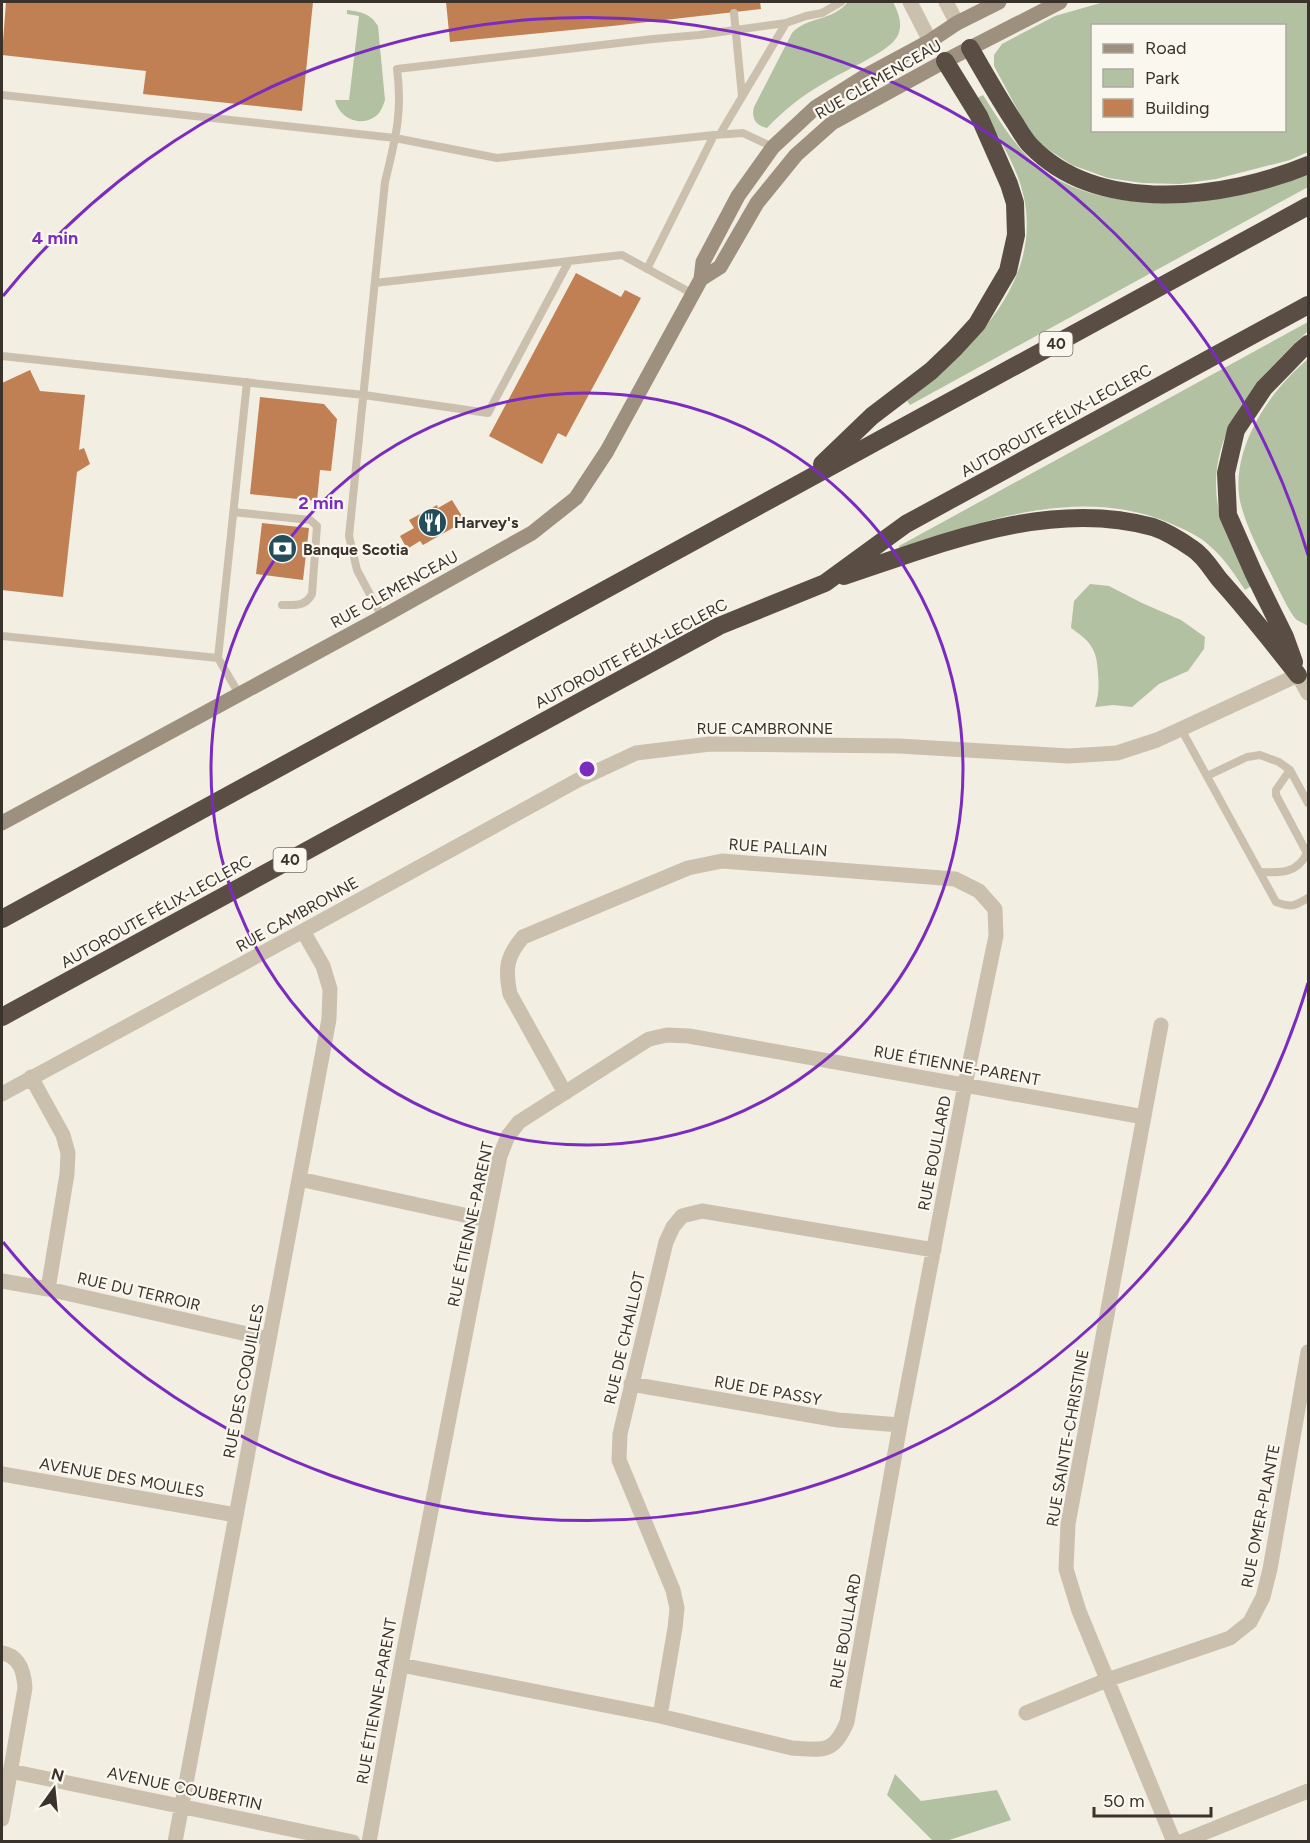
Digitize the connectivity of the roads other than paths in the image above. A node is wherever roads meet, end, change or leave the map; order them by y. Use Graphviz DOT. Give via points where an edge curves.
graph roads {
  1 [pos="841,2"];
  2 [pos="910,2"];
  3 [pos="946,2"];
  4 [pos="999,2"];
  5 [pos="1060,2"];
  6 [pos="734,13"];
  7 [pos="786,23"];
  8 [pos="957,23"];
  9 [pos="735,29"];
  10 [pos="930,41"];
  11 [pos="970,48"];
  12 [pos="945,61"];
  13 [pos="2,95"];
  14 [pos="742,97"];
  15 [pos="717,134"];
  16 [pos="395,138"];
  17 [pos="773,147"];
  18 [pos="1308,165"];
  19 [pos="1308,206"];
  20 [pos="569,261"];
  21 [pos="647,269"];
  22 [pos="701,279"];
  23 [pos="375,283"];
  24 [pos="693,294"];
  25 [pos="1308,305"];
  26 [pos="1308,344"];
  27 [pos="2,356"];
  28 [pos="247,382"];
  29 [pos="364,395"];
  30 [pos="803,482"];
  31 [pos="234,512"];
  32 [pos="825,583"];
  33 [pos="282,605"];
  34 [pos="382,617"];
  35 [pos="2,636"];
  36 [pos="218,658"];
  37 [pos="1303,672"];
  38 [pos="1308,693"];
  39 [pos="239,694"];
  40 [pos="1181,729"];
  41 [pos="1290,770"];
  42 [pos="1207,776"];
  43 [pos="1308,803"];
  44 [pos="2,823"];
  45 [pos="1260,872"];
  46 [pos="1308,898"];
  47 [pos="2,919"];
  48 [pos="303,931"];
  49 [pos="2,1017"];
  50 [pos="1161,1025"];
  51 [pos="31,1077"];
  52 [pos="965,1084"];
  53 [pos="565,1093"];
  54 [pos="2,1094"];
  55 [pos="1144,1117"];
  56 [pos="298,1179"];
  57 [pos="487,1220"];
  58 [pos="934,1250"];
  59 [pos="2,1281"];
  60 [pos="48,1289"];
  61 [pos="269,1339"];
  62 [pos="1308,1352"];
  63 [pos="631,1384"];
  64 [pos="900,1425"];
  65 [pos="2,1474"];
  66 [pos="236,1515"];
  67 [pos="2,1653"];
  68 [pos="401,1665"];
  69 [pos="1107,1680"];
  70 [pos="1026,1713"];
  71 [pos="660,1716"];
  72 [pos="10,1771"];
  73 [pos="1308,1791"];
  74 [pos="181,1806"];
  75 [pos="2,1819"];
  76 [pos="175,1842"];
  77 [pos="353,1842"];
  78 [pos="369,1842"];
  79 [pos="1174,1842"];
  80 [pos="1181,1842"];
  1 -- 7 [label="lane" via="822,13"];
  2 -- 10 [label="street"];
  3 -- 8 [label="street"];
  4 -- 8 [label="street, RUE CLEMENCEAU"];
  5 -- 11 [label="street, RUE CLEMENCEAU"];
  6 -- 9 [label="lane"];
  7 -- 9 [label="lane"];
  7 -- 14 [label="lane"];
  8 -- 10 [label="street, RUE CLEMENCEAU"];
  8 -- 11 [label="street"];
  9 -- 14 [label="lane"];
  9 -- 16 [label="lane" via="397,69 400,95"];
  10 -- 12 [label="street"];
  10 -- 17 [label="street, RUE CLEMENCEAU" via="816,107"];
  11 -- 12 [label="street, RUE CLEMENCEAU"];
  11 -- 18 [label="highway" via="1029,145 1055,165 1091,183 1113,190 1170,195 1235,187"];
  12 -- 22 [label="street, RUE CLEMENCEAU" via="832,123 796,155 757,203 720,267"];
  12 -- 30 [label="highway" via="979,116 1015,203 1016,235 1008,271 978,324 955,348 872,416"];
  13 -- 16 [label="lane"];
  14 -- 15 [label="lane"];
  15 -- 16 [label="lane" via="497,158"];
  15 -- 17 [label="lane" via="743,133"];
  15 -- 21 [label="lane"];
  16 -- 23 [label="lane" via="385,182"];
  17 -- 22 [label="street, RUE CLEMENCEAU" via="738,196 703,262"];
  19 -- 30 [label="highway, 40"];
  20 -- 21 [label="lane" via="622,255"];
  20 -- 23 [label="lane"];
  20 -- 29 [label="lane" via="488,413"];
  21 -- 24 [label="lane"];
  22 -- 24 [label="street, RUE CLEMENCEAU"];
  23 -- 29 [label="lane"];
  24 -- 34 [label="street, RUE CLEMENCEAU" via="607,451 576,498 532,533"];
  25 -- 32 [label="highway, AUTOROUTE FÉLIX-LECLERC / 40" via="906,524"];
  26 -- 37 [label="highway" via="1264,388 1236,430 1226,473 1228,515"];
  27 -- 28 [label="lane"];
  28 -- 29 [label="lane"];
  28 -- 31 [label="lane"];
  29 -- 34 [label="lane" via="349,536 357,570"];
  30 -- 47 [label="highway, 40"];
  31 -- 33 [label="lane" via="310,520 317,526 309,601 303,605"];
  31 -- 36 [label="lane"];
  32 -- 37 [label="highway" via="978,532 1053,520 1107,519 1155,528 1195,550"];
  32 -- 49 [label="highway, AUTOROUTE FÉLIX-LECLERC / 40" via="719,626"];
  34 -- 39 [label="street, RUE CLEMENCEAU"];
  35 -- 36 [label="lane"];
  36 -- 39 [label="lane"];
  37 -- 38 [label="street"];
  37 -- 40 [label="street, RUE CAMBRONNE"];
  39 -- 44 [label="street, RUE CLEMENCEAU"];
  40 -- 42 [label="lane"];
  40 -- 48 [label="street, RUE CAMBRONNE" via="1117,753 1069,756 899,746 710,744 636,753 578,780"];
  41 -- 42 [label="lane" via="1260,755 1246,756"];
  41 -- 43 [label="lane"];
  41 -- 45 [label="lane" via="1276,795 1307,853 1302,864 1283,873"];
  42 -- 45 [label="lane"];
  45 -- 46 [label="lane" via="1276,902 1294,906"];
  48 -- 51 [label="street, RUE CAMBRONNE"];
  48 -- 56 [label="street, RUE DES COQUILLES" via="323,966 330,999"];
  50 -- 55 [label="street, RUE SAINTE-CHRISTINE"];
  51 -- 54 [label="street, RUE CAMBRONNE"];
  51 -- 60 [label="street" via="63,1135 68,1153"];
  52 -- 53 [label="street, RUE ÉTIENNE-PARENT" via="667,1035 649,1039"];
  52 -- 53 [label="street, RUE PALLAIN" via="996,936 995,909 979,891 956,879 722,861 688,868 523,937 512,950 507,976 510,994"];
  52 -- 55 [label="street, RUE ÉTIENNE-PARENT"];
  52 -- 58 [label="street, RUE BOULLARD"];
  53 -- 57 [label="street, RUE ÉTIENNE-PARENT" via="519,1122 508,1136"];
  55 -- 69 [label="street, RUE SAINTE-CHRISTINE" via="1068,1524 1066,1569 1078,1611"];
  56 -- 57 [label="street"];
  56 -- 61 [label="street, RUE DES COQUILLES"];
  57 -- 68 [label="street, RUE ÉTIENNE-PARENT"];
  58 -- 63 [label="street, RUE DE CHAILLOT" via="702,1211 682,1216 666,1242"];
  58 -- 64 [label="street, RUE BOULLARD"];
  59 -- 60 [label="street, RUE DU TERROIR"];
  60 -- 61 [label="street, RUE DU TERROIR"];
  61 -- 66 [label="street, RUE DES COQUILLES"];
  62 -- 69 [label="street, RUE OMER-PLANTE" via="1270,1569 1263,1597 1250,1622 1230,1638"];
  63 -- 64 [label="street, RUE DE PASSY" via="838,1420"];
  63 -- 71 [label="street, RUE DE CHAILLOT" via="620,1434 619,1460 677,1608"];
  64 -- 71 [label="street, RUE BOULLARD" via="847,1722 840,1738 829,1748 792,1748"];
  65 -- 66 [label="street, AVENUE DES MOULES"];
  66 -- 74 [label="street, RUE DES COQUILLES"];
  67 -- 72 [label="street" via="18,1662 24,1672 25,1688"];
  68 -- 71 [label="street, RUE BOULLARD"];
  68 -- 78 [label="street, RUE ÉTIENNE-PARENT"];
  69 -- 70 [label="street, RUE OMER-PLANTE"];
  69 -- 79 [label="street, RUE SAINTE-CHRISTINE"];
  72 -- 74 [label="street, AVENUE COUBERTIN"];
  72 -- 75 [label="street"];
  73 -- 80 [label="street"];
  74 -- 76 [label="street, RUE DES COQUILLES"];
  74 -- 77 [label="street, AVENUE COUBERTIN"];
}
